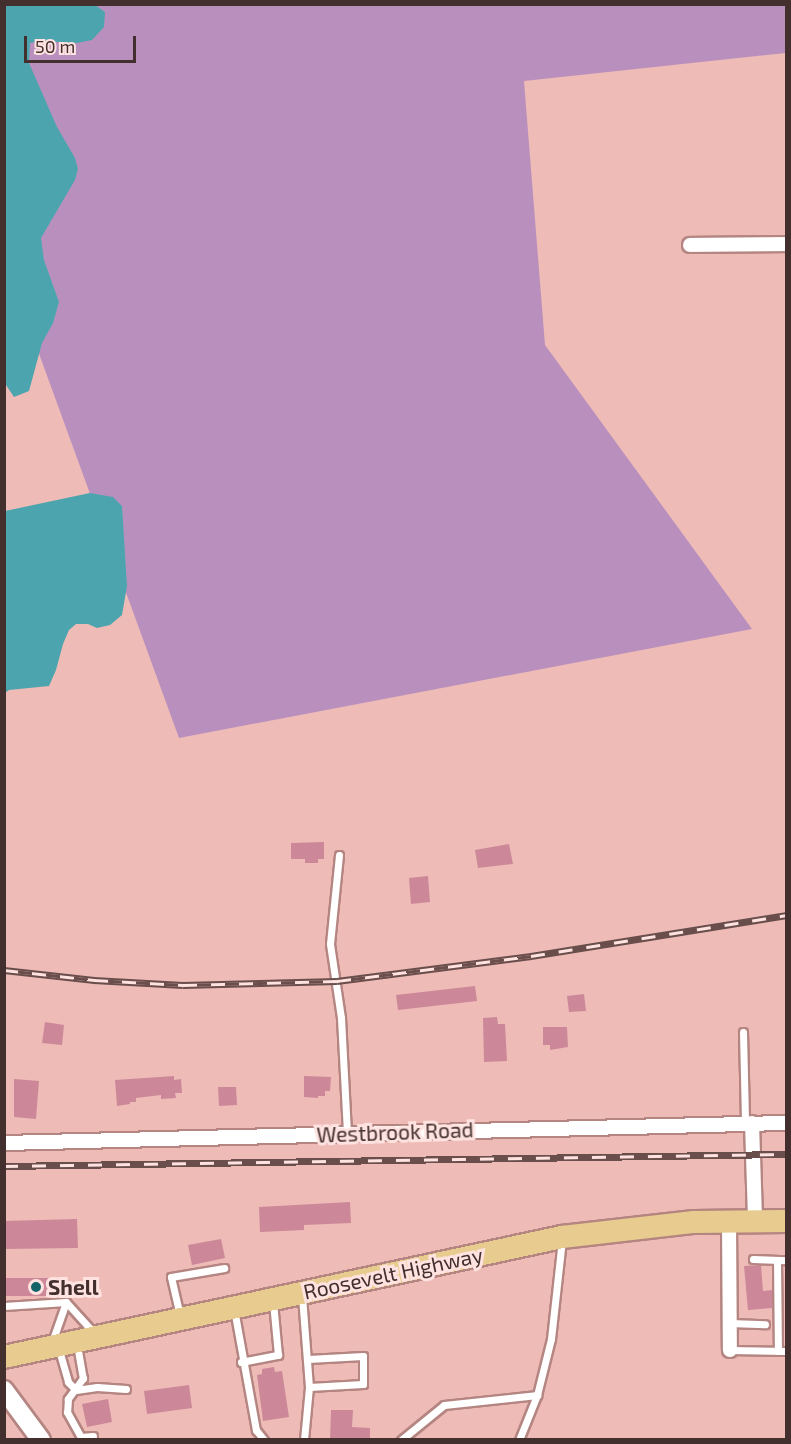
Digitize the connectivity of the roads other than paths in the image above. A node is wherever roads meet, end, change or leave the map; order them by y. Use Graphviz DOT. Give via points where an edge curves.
graph roads {
  1 [pos="786,244"];
  2 [pos="690,245"];
  3 [pos="339,855"];
  4 [pos="743,1032"];
  5 [pos="749,1123"];
  6 [pos="786,1123"];
  7 [pos="347,1133"];
  8 [pos="4,1143"];
  9 [pos="729,1221"];
  10 [pos="755,1221"];
  11 [pos="786,1221"];
  12 [pos="562,1237"];
  13 [pos="753,1259"];
  14 [pos="777,1260"];
  15 [pos="786,1260"];
  16 [pos="224,1268"];
  17 [pos="302,1293"];
  18 [pos="272,1299"];
  19 [pos="66,1302"];
  20 [pos="4,1306"];
  21 [pos="233,1307"];
  22 [pos="181,1319"];
  23 [pos="729,1323"];
  24 [pos="765,1324"];
  25 [pos="70,1343"];
  26 [pos="730,1350"];
  27 [pos="778,1351"];
  28 [pos="786,1351"];
  29 [pos="4,1357"];
  30 [pos="308,1359"];
  31 [pos="241,1362"];
  32 [pos="309,1387"];
  33 [pos="126,1389"];
  34 [pos="4,1390"];
  35 [pos="76,1390"];
  36 [pos="537,1395"];
  37 [pos="93,1436"];
  38 [pos="41,1440"];
  39 [pos="264,1440"];
  40 [pos="304,1440"];
  41 [pos="401,1440"];
  42 [pos="519,1440"];
  1 -- 2 [label="street"];
  3 -- 7 [label="lane" via="330,944 341,1018"];
  4 -- 5 [label="lane"];
  5 -- 6 [label="street, Westbrook Road"];
  5 -- 7 [label="street, Westbrook Road"];
  5 -- 10 [label="street"];
  7 -- 8 [label="street, Westbrook Road"];
  9 -- 10 [label="main road, Roosevelt Highway"];
  9 -- 12 [label="main road, Roosevelt Highway" via="632,1227"];
  9 -- 23 [label="street"];
  10 -- 11 [label="main road, Roosevelt Highway"];
  12 -- 17 [label="main road, Roosevelt Highway"];
  12 -- 36 [label="lane" via="551,1339"];
  13 -- 14 [label="lane"];
  14 -- 15 [label="lane"];
  14 -- 27 [label="lane"];
  16 -- 22 [label="lane" via="171,1277"];
  17 -- 18 [label="main road, Roosevelt Highway"];
  17 -- 30 [label="lane"];
  18 -- 21 [label="main road, Roosevelt Highway"];
  18 -- 31 [label="lane" via="278,1355"];
  19 -- 20 [label="lane"];
  19 -- 25 [label="lane"];
  19 -- 25 [label="lane"];
  21 -- 22 [label="main road, Roosevelt Highway"];
  21 -- 31 [label="lane" via="241,1339"];
  22 -- 25 [label="main road, Roosevelt Highway"];
  23 -- 24 [label="lane"];
  23 -- 26 [label="street"];
  25 -- 29 [label="main road, Roosevelt Highway"];
  25 -- 35 [label="lane" via="68,1382"];
  25 -- 35 [label="lane" via="83,1378"];
  26 -- 27 [label="lane"];
  27 -- 28 [label="lane"];
  30 -- 32 [label="lane"];
  30 -- 32 [label="lane" via="363,1356 363,1384"];
  31 -- 39 [label="lane" via="256,1430"];
  32 -- 40 [label="lane"];
  33 -- 35 [label="lane"];
  34 -- 38 [label="street"];
  35 -- 37 [label="lane" via="68,1399 67,1412 81,1437"];
  36 -- 41 [label="lane" via="444,1406"];
  36 -- 42 [label="lane"];
}
